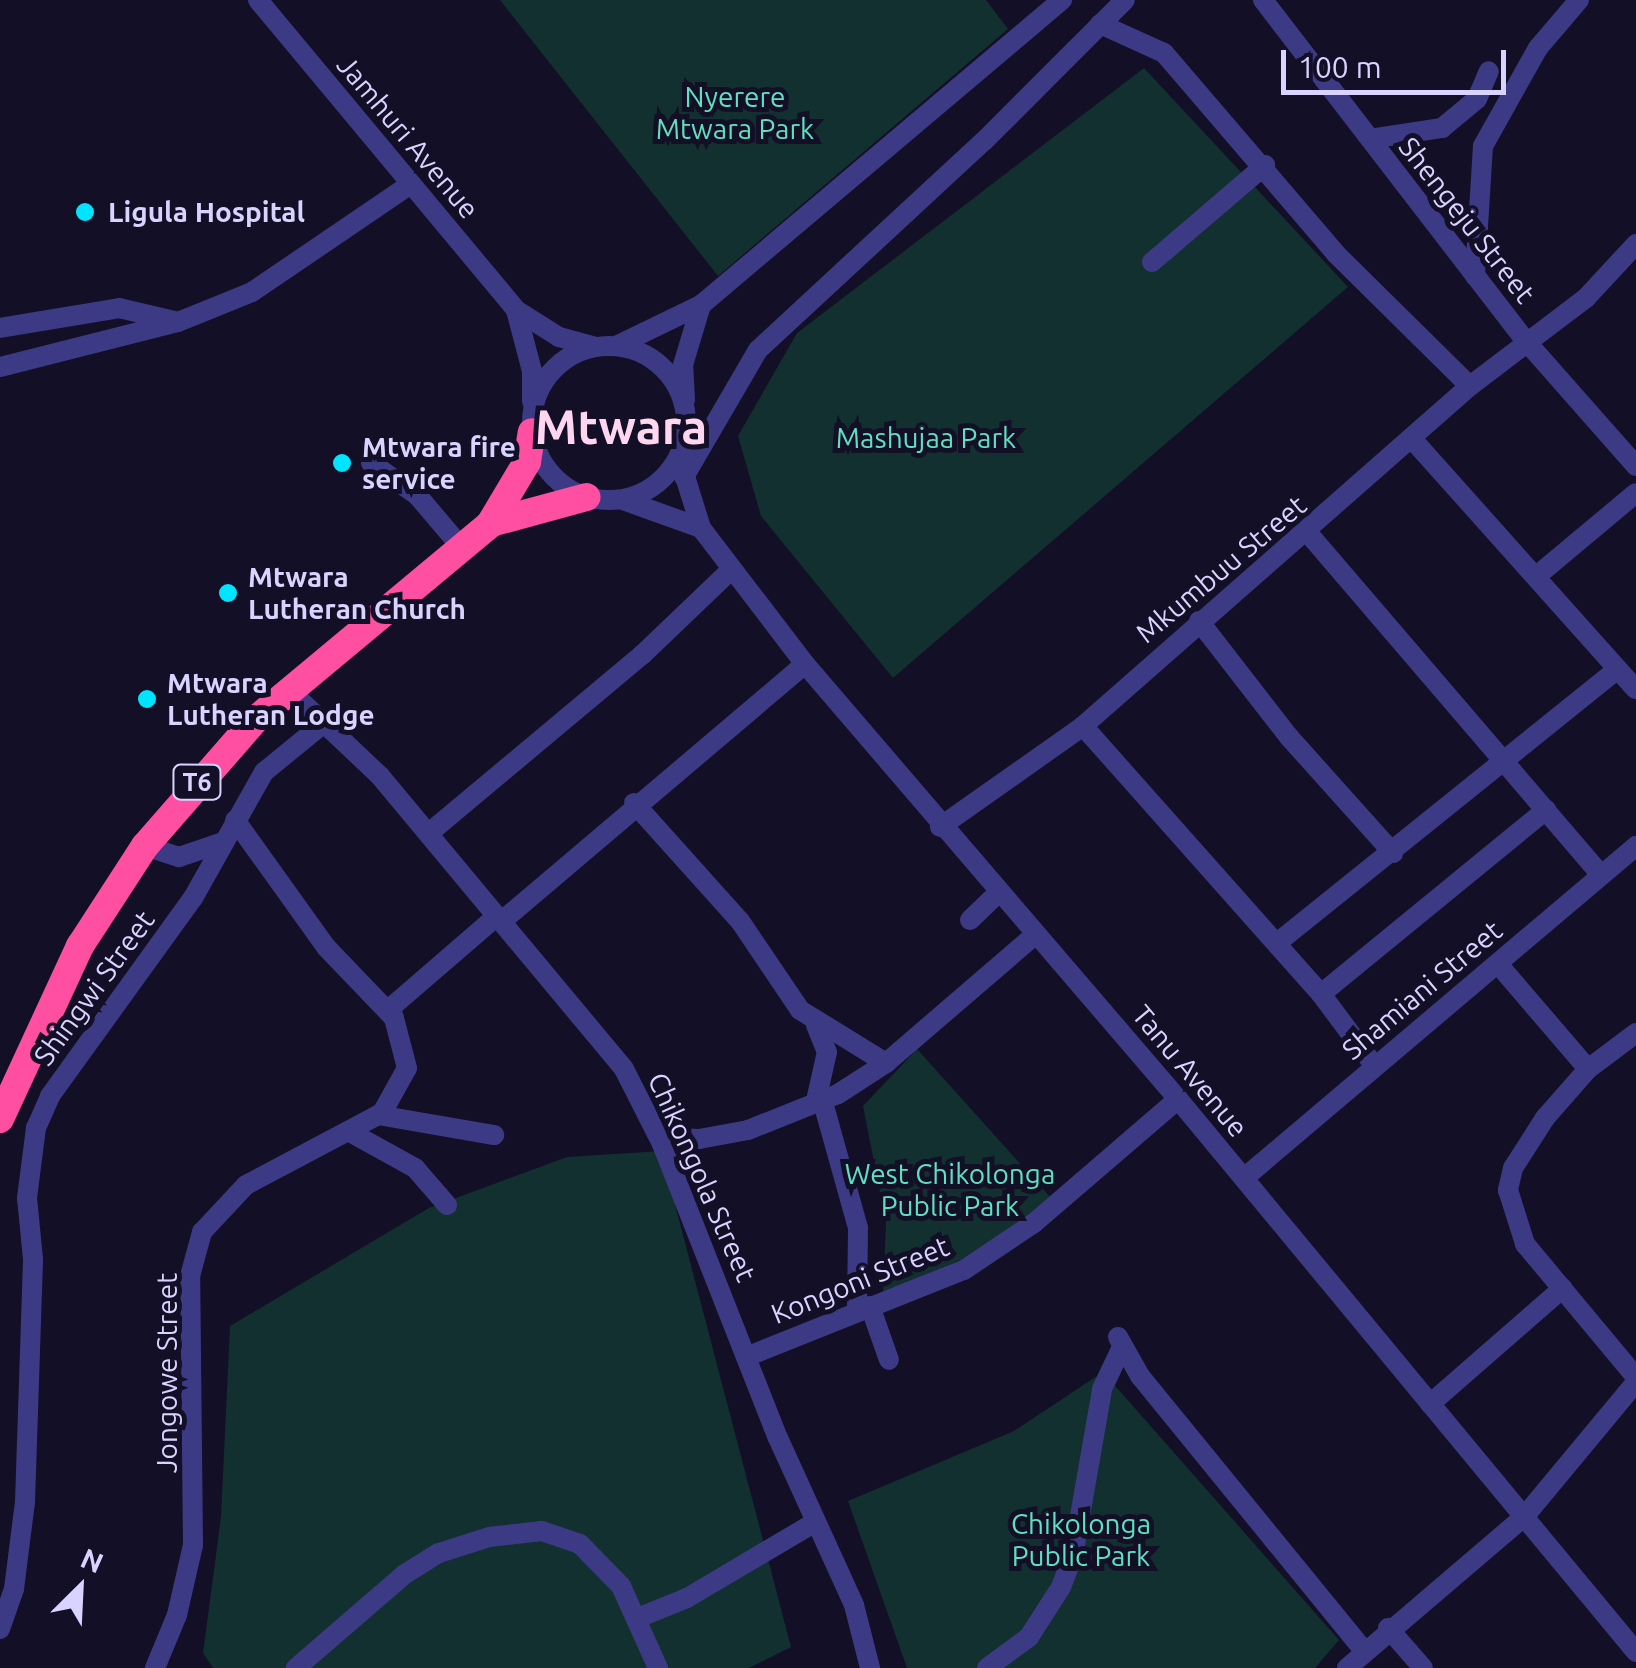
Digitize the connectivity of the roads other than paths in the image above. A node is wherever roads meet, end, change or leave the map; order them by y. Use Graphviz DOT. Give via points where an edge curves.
graph roads {
  1 [pos="258,0"];
  2 [pos="1062,0"];
  3 [pos="1124,0"];
  4 [pos="1263,0"];
  5 [pos="1579,0"];
  6 [pos="1100,24"];
  7 [pos="1489,71"];
  8 [pos="1370,139"];
  9 [pos="1265,165"];
  10 [pos="411,184"];
  11 [pos="1636,244"];
  12 [pos="1152,262"];
  13 [pos="1476,276"];
  14 [pos="701,305"];
  15 [pos="516,310"];
  16 [pos="178,322"];
  17 [pos="0,328"];
  18 [pos="1525,340"];
  19 [pos="606,347"];
  20 [pos="0,367"];
  21 [pos="1470,386"];
  22 [pos="686,412"];
  23 [pos="532,422"];
  24 [pos="1413,440"];
  25 [pos="372,462"];
  26 [pos="1636,466"];
  27 [pos="682,467"];
  28 [pos="1636,493"];
  29 [pos="587,497"];
  30 [pos="622,500"];
  31 [pos="490,524"];
  32 [pos="701,528"];
  33 [pos="1308,534"];
  34 [pos="462,548"];
  35 [pos="732,570"];
  36 [pos="1539,574"];
  37 [pos="1199,621"];
  38 [pos="805,664"];
  39 [pos="1628,676"];
  40 [pos="288,689"];
  41 [pos="324,723"];
  42 [pos="1083,726"];
  43 [pos="1502,762"];
  44 [pos="634,803"];
  45 [pos="1546,810"];
  46 [pos="235,820"];
  47 [pos="940,827"];
  48 [pos="429,834"];
  49 [pos="224,842"];
  50 [pos="145,846"];
  51 [pos="1636,846"];
  52 [pos="1393,853"];
  53 [pos="1601,876"];
  54 [pos="999,892"];
  55 [pos="500,919"];
  56 [pos="970,920"];
  57 [pos="1036,934"];
  58 [pos="1277,943"];
  59 [pos="1498,964"];
  60 [pos="1320,994"];
  61 [pos="388,1010"];
  62 [pos="812,1018"];
  63 [pos="1636,1033"];
  64 [pos="886,1064"];
  65 [pos="1374,1065"];
  66 [pos="1588,1069"];
  67 [pos="1178,1098"];
  68 [pos="819,1100"];
  69 [pos="378,1116"];
  70 [pos="0,1118"];
  71 [pos="348,1131"];
  72 [pos="494,1134"];
  73 [pos="659,1137"];
  74 [pos="1244,1178"];
  75 [pos="448,1205"];
  76 [pos="1563,1288"];
  77 [pos="864,1308"];
  78 [pos="746,1357"];
  79 [pos="889,1360"];
  80 [pos="1636,1380"];
  81 [pos="1430,1404"];
  82 [pos="1524,1517"];
  83 [pos="814,1523"];
  84 [pos="640,1617"];
  85 [pos="1388,1628"];
  86 [pos="0,1629"];
  87 [pos="1364,1652"];
  88 [pos="1636,1652"];
  89 [pos="158,1667"];
  90 [pos="296,1668"];
  91 [pos="658,1668"];
  92 [pos="870,1668"];
  93 [pos="987,1668"];
  94 [pos="1347,1668"];
  95 [pos="1423,1668"];
  1 -- 10 [label="street, Jamhuri Avenue"];
  2 -- 14 [label="street, T6"];
  3 -- 6 [label="street"];
  4 -- 8 [label="street, Shengeju Street"];
  5 -- 13 [label="street" via="1538,48 1482,146"];
  6 -- 9 [label="street" via="1164,53"];
  6 -- 27 [label="street" via="758,350"];
  7 -- 8 [label="street" via="1470,107 1442,128"];
  8 -- 13 [label="street, Shengeju Street"];
  9 -- 12 [label="street"];
  9 -- 21 [label="street" via="1336,254"];
  10 -- 15 [label="street, Jamhuri Avenue"];
  10 -- 16 [label="street" via="252,292"];
  11 -- 18 [label="street, Mkumbuu Street" via="1586,298"];
  13 -- 18 [label="street, Shengeju Street"];
  14 -- 19 [label="street, T6"];
  14 -- 22 [label="street" via="683,365"];
  15 -- 19 [label="street" via="559,337"];
  15 -- 23 [label="street" via="532,371"];
  16 -- 17 [label="street" via="120,308"];
  16 -- 20 [label="street"];
  18 -- 21 [label="street, Mkumbuu Street"];
  18 -- 26 [label="street, Shengeju Street"];
  19 -- 22 [label="street" via="662,367"];
  19 -- 23 [label="street, T6" via="553,369"];
  21 -- 24 [label="street, Mkumbuu Street"];
  22 -- 27 [label="street"];
  23 -- 29 [label="street" via="550,472"];
  23 -- 31 [label="highway, T6" via="527,462"];
  24 -- 33 [label="street, Mkumbuu Street"];
  24 -- 36 [label="street"];
  25 -- 34 [label="street" via="428,505"];
  27 -- 30 [label="street"];
  27 -- 32 [label="street, Tanu Avenue"];
  28 -- 36 [label="street"];
  29 -- 30 [label="street, T6"];
  29 -- 31 [label="highway, T6"];
  30 -- 32 [label="street"];
  31 -- 34 [label="highway, T6"];
  32 -- 35 [label="street, Tanu Avenue"];
  33 -- 37 [label="street, Mkumbuu Street"];
  33 -- 43 [label="street"];
  34 -- 40 [label="highway, T6"];
  35 -- 38 [label="street, Tanu Avenue"];
  35 -- 48 [label="street"];
  36 -- 39 [label="street"];
  37 -- 42 [label="street, Mkumbuu Street"];
  37 -- 52 [label="street"];
  38 -- 44 [label="street"];
  38 -- 47 [label="street, Tanu Avenue"];
  39 -- 43 [label="street"];
  40 -- 41 [label="street, Chikongola Street"];
  40 -- 50 [label="highway, T6"];
  41 -- 46 [label="street, Shingwi Street" via="264,772"];
  41 -- 48 [label="street, Chikongola Street"];
  42 -- 47 [label="street, Mkumbuu Street"];
  42 -- 58 [label="street"];
  43 -- 45 [label="street"];
  43 -- 52 [label="street"];
  44 -- 55 [label="street"];
  44 -- 62 [label="street" via="740,921 787,994"];
  45 -- 53 [label="street"];
  45 -- 60 [label="street"];
  46 -- 49 [label="street, Shingwi Street"];
  46 -- 61 [label="street" via="326,947"];
  47 -- 54 [label="street, Tanu Avenue"];
  48 -- 55 [label="street, Chikongola Street"];
  49 -- 50 [label="street" via="178,858"];
  49 -- 86 [label="street, Shingwi Street" via="192,898 50,1096 36,1128 27,1198 33,1259 25,1502 14,1589"];
  50 -- 70 [label="highway, T6" via="80,946"];
  51 -- 53 [label="street, Shamiani Street"];
  52 -- 58 [label="street"];
  53 -- 59 [label="street, Shamiani Street"];
  54 -- 56 [label="street"];
  54 -- 57 [label="street, Tanu Avenue"];
  55 -- 61 [label="street"];
  55 -- 73 [label="street, Chikongola Street" via="602,1038"];
  57 -- 64 [label="street"];
  57 -- 67 [label="street, Tanu Avenue"];
  58 -- 60 [label="street"];
  59 -- 65 [label="street, Shamiani Street"];
  59 -- 66 [label="street"];
  60 -- 65 [label="street"];
  61 -- 69 [label="street" via="406,1048 407,1068 392,1103"];
  62 -- 64 [label="street"];
  62 -- 68 [label="street" via="828,1052"];
  63 -- 66 [label="street"];
  64 -- 68 [label="street"];
  65 -- 74 [label="street, Shamiani Street"];
  66 -- 76 [label="street" via="1529,1140 1508,1190 1525,1244"];
  67 -- 74 [label="street, Tanu Avenue"];
  67 -- 77 [label="street, Kongoni Street" via="1010,1242 964,1270"];
  68 -- 73 [label="street" via="748,1130"];
  68 -- 77 [label="street" via="858,1228"];
  69 -- 71 [label="street, Jongowe Street"];
  69 -- 72 [label="street"];
  71 -- 75 [label="street" via="415,1168"];
  71 -- 89 [label="street, Jongowe Street" via="246,1186 202,1232 190,1276 194,1545"];
  73 -- 78 [label="street, Chikongola Street"];
  74 -- 81 [label="street, Tanu Avenue"];
  76 -- 80 [label="street"];
  76 -- 81 [label="street"];
  77 -- 78 [label="street, Kongoni Street"];
  77 -- 79 [label="street"];
  78 -- 83 [label="street, Chikongola Street"];
  80 -- 82 [label="street"];
  81 -- 82 [label="street, Tanu Avenue"];
  82 -- 85 [label="street"];
  82 -- 88 [label="street, Tanu Avenue"];
  83 -- 84 [label="street" via="687,1598"];
  83 -- 92 [label="street, Chikongola Street" via="854,1606"];
  84 -- 90 [label="street" via="621,1586 573,1540 542,1531 489,1537 459,1544 406,1574"];
  84 -- 91 [label="street"];
  85 -- 87 [label="street"];
  85 -- 95 [label="street"];
  87 -- 93 [label="street" via="1120,1343 1102,1388 1076,1540 1060,1588 1029,1637"];
  87 -- 94 [label="street"];
}
